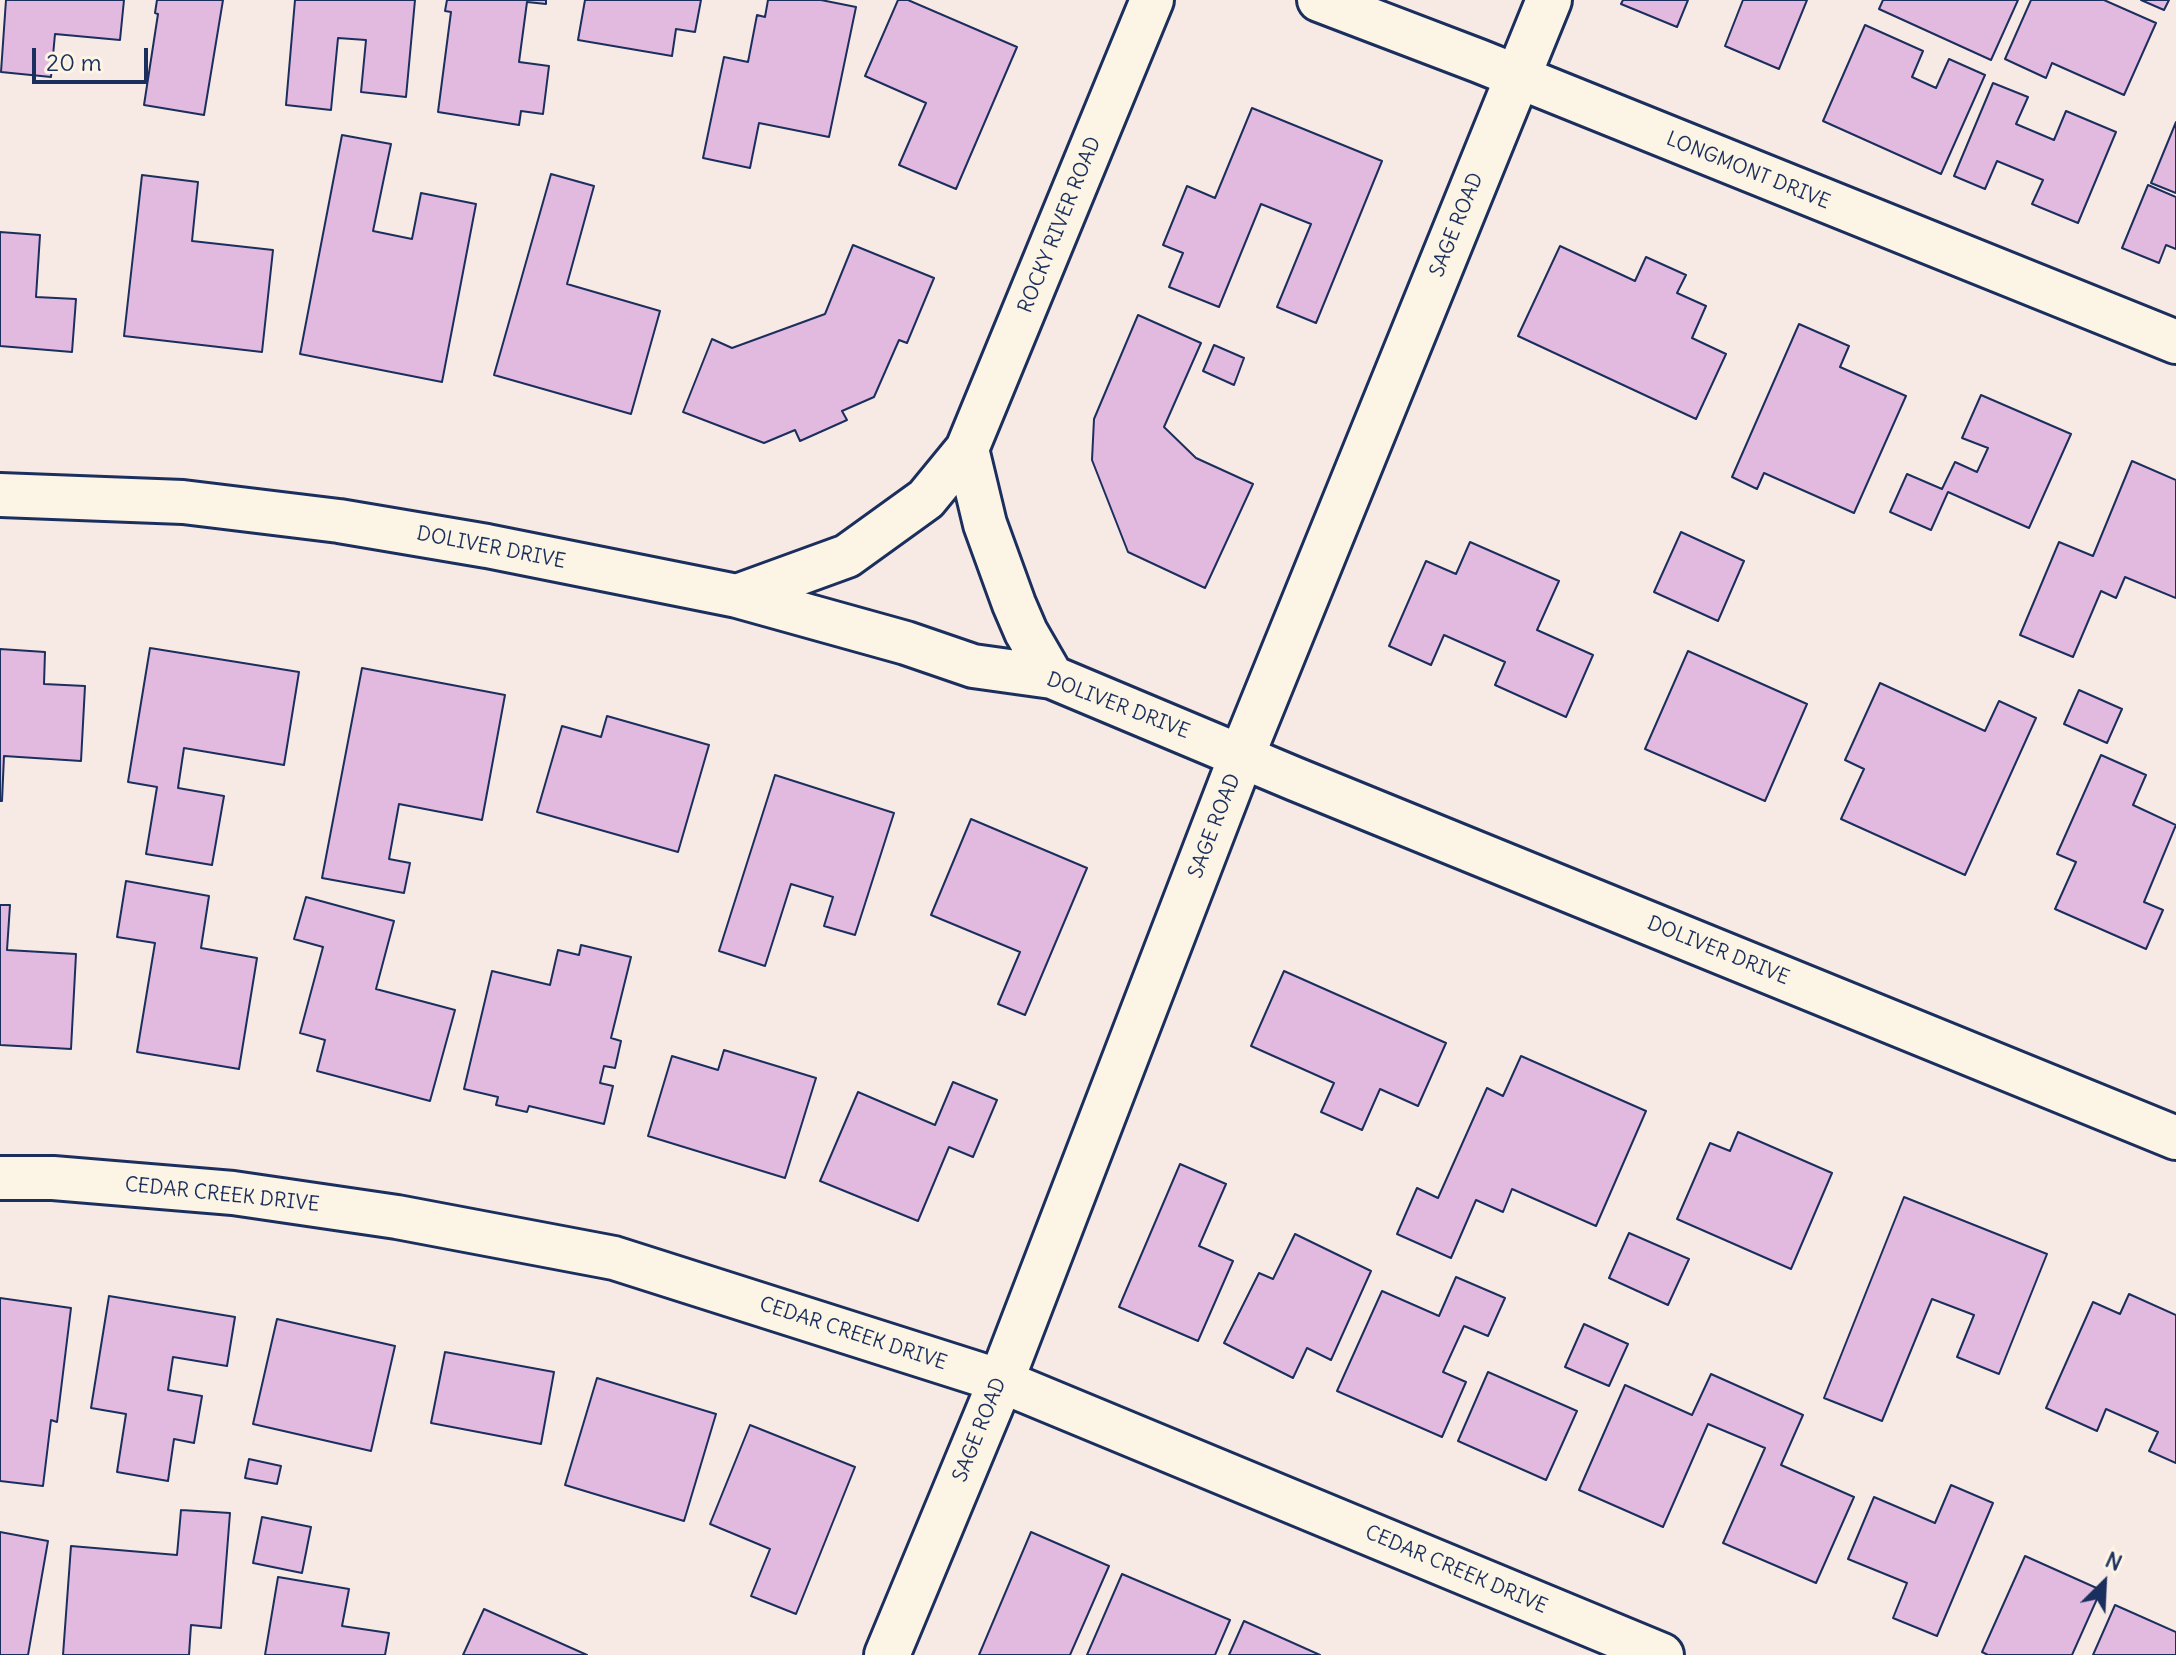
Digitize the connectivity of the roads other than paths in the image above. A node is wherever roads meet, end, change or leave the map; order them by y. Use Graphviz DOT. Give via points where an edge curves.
graph roads {
  1 [pos="1152,0"];
  2 [pos="1319,0"];
  3 [pos="1549,0"];
  4 [pos="1518,77"];
  5 [pos="2176,342"];
  6 [pos="967,449"];
  7 [pos="0,495"];
  8 [pos="737,596"];
  9 [pos="1052,677"];
  10 [pos="1242,755"];
  11 [pos="2176,1138"];
  12 [pos="0,1178"];
  13 [pos="1001,1381"];
  14 [pos="887,1655"];
  15 [pos="1662,1655"];
  1 -- 6 [label="street, ROCKY RIVER ROAD"];
  2 -- 4 [label="street, LONGMONT DRIVE"];
  3 -- 4 [label="street, SAGE ROAD"];
  4 -- 5 [label="street, LONGMONT DRIVE"];
  4 -- 10 [label="street, SAGE ROAD"];
  6 -- 8 [label="street, ROCKY RIVER ROAD" via="926,499 847,556"];
  6 -- 9 [label="street" via="985,524 1014,604"];
  7 -- 8 [label="street, DOLIVER DRIVE" via="183,502 339,521"];
  8 -- 9 [label="street, DOLIVER DRIVE" via="973,666"];
  9 -- 10 [label="street, DOLIVER DRIVE"];
  10 -- 11 [label="street, DOLIVER DRIVE"];
  10 -- 13 [label="street, SAGE ROAD"];
  12 -- 13 [label="street, CEDAR CREEK DRIVE" via="233,1193 614,1258"];
  13 -- 14 [label="street, SAGE ROAD"];
  13 -- 15 [label="street, CEDAR CREEK DRIVE"];
}
